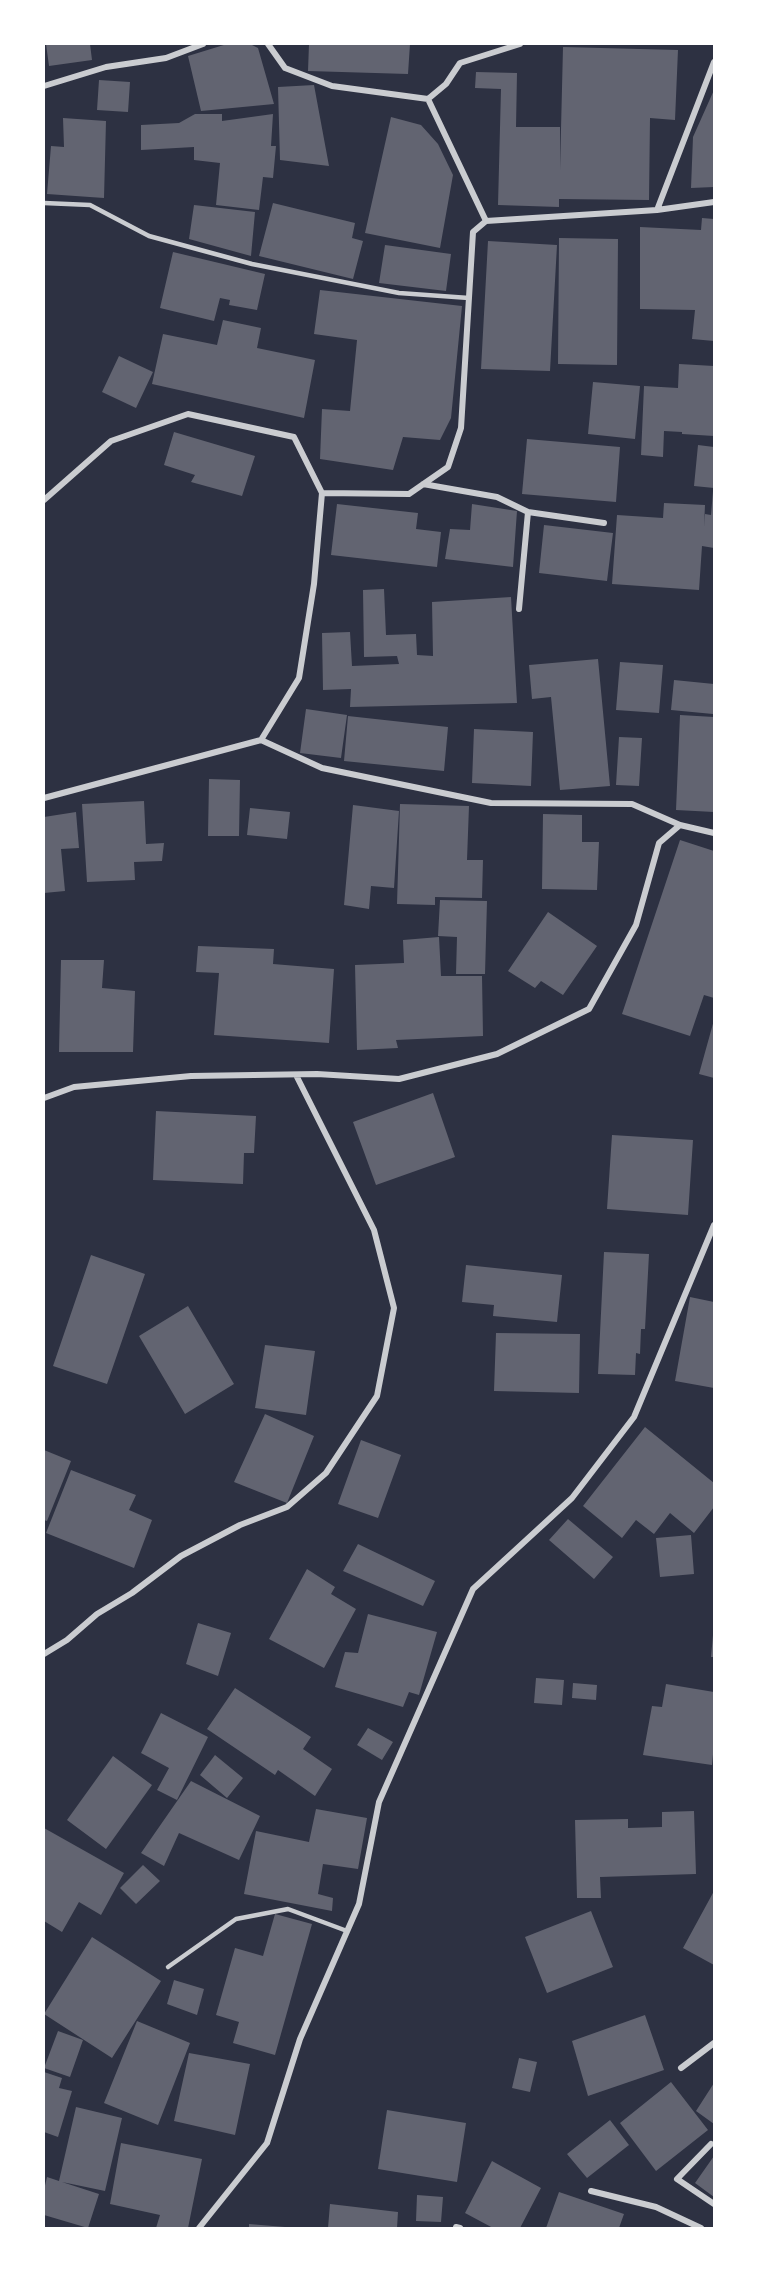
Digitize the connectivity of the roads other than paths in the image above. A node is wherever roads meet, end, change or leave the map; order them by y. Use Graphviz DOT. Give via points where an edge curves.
graph roads {
  1 [pos="203,44"];
  2 [pos="268,44"];
  3 [pos="520,44"];
  4 [pos="714,62"];
  5 [pos="44,86"];
  6 [pos="428,99"];
  7 [pos="714,202"];
  8 [pos="44,203"];
  9 [pos="657,210"];
  10 [pos="486,221"];
  11 [pos="469,298"];
  12 [pos="423,484"];
  13 [pos="322,493"];
  14 [pos="44,500"];
  15 [pos="528,512"];
  16 [pos="604,523"];
  17 [pos="519,609"];
  18 [pos="261,740"];
  19 [pos="44,798"];
  20 [pos="680,825"];
  21 [pos="714,833"];
  22 [pos="296,1075"];
  23 [pos="44,1098"];
  24 [pos="714,1225"];
  25 [pos="44,1654"];
  26 [pos="347,1931"];
  27 [pos="168,1967"];
  28 [pos="714,2043"];
  29 [pos="681,2068"];
  30 [pos="711,2144"];
  31 [pos="591,2191"];
  32 [pos="714,2204"];
  33 [pos="199,2229"];
  34 [pos="701,2229"];
  1 -- 5 [label="street" via="166,58 106,67"];
  2 -- 6 [label="street" via="285,68 332,86"];
  3 -- 6 [label="street" via="460,63 446,84"];
  4 -- 9 [label="street"];
  6 -- 10 [label="street"];
  7 -- 9 [label="street"];
  8 -- 11 [label="lane" via="90,205 149,236 252,264 399,294"];
  9 -- 10 [label="street"];
  10 -- 11 [label="street" via="473,232"];
  11 -- 12 [label="street" via="461,428 448,467"];
  12 -- 13 [label="street" via="409,494"];
  12 -- 15 [label="street" via="497,497"];
  13 -- 14 [label="street" via="294,437 188,414 111,441"];
  13 -- 18 [label="street" via="314,584 299,678"];
  15 -- 16 [label="street"];
  15 -- 17 [label="street"];
  18 -- 19 [label="street"];
  18 -- 20 [label="street" via="322,768 479,801 632,804"];
  20 -- 21 [label="street"];
  20 -- 22 [label="street" via="659,843 636,925 589,1009 497,1054 399,1079"];
  22 -- 23 [label="street" via="191,1076 74,1087"];
  22 -- 25 [label="street" via="374,1230 394,1308 377,1396 326,1473 287,1507 240,1525 181,1556"];
  24 -- 26 [label="street" via="634,1417 572,1498 473,1589 379,1802 359,1904"];
  26 -- 27 [label="lane" via="288,1909 236,1919"];
  26 -- 33 [label="street" via="300,2039 267,2143"];
  28 -- 29 [label="street"];
  30 -- 32 [label="street" via="677,2179"];
  31 -- 34 [label="street" via="656,2207"];
}
